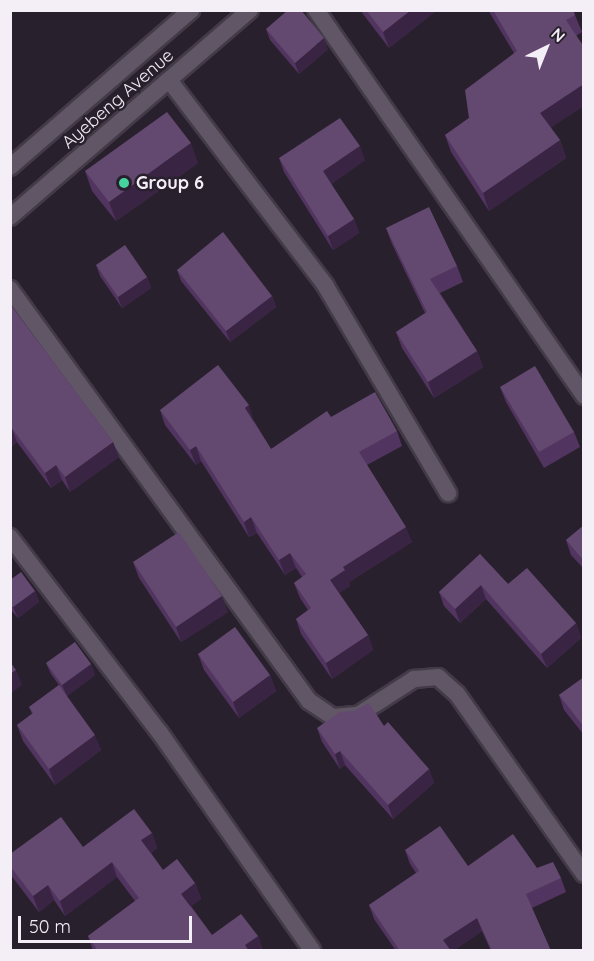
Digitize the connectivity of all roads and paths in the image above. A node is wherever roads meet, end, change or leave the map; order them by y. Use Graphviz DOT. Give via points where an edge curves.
graph roads {
  1 [pos="191,10"];
  2 [pos="250,10"];
  3 [pos="316,10"];
  4 [pos="169,80"];
  5 [pos="10,167"];
  6 [pos="10,217"];
  7 [pos="10,289"];
  8 [pos="584,396"];
  9 [pos="448,493"];
  10 [pos="10,537"];
  11 [pos="584,874"];
  12 [pos="312,951"];
  1 -- 5 [label="street, Ayebeng Avenue"];
  2 -- 4 [label="street, Ayebeng Avenue"];
  3 -- 8 [label="street"];
  4 -- 6 [label="street, Ayebeng Avenue"];
  4 -- 9 [label="street" via="325,285"];
  7 -- 11 [label="street" via="309,701 333,717 358,715 414,679 438,677 457,694"];
  10 -- 12 [label="street" via="160,734"];
}
